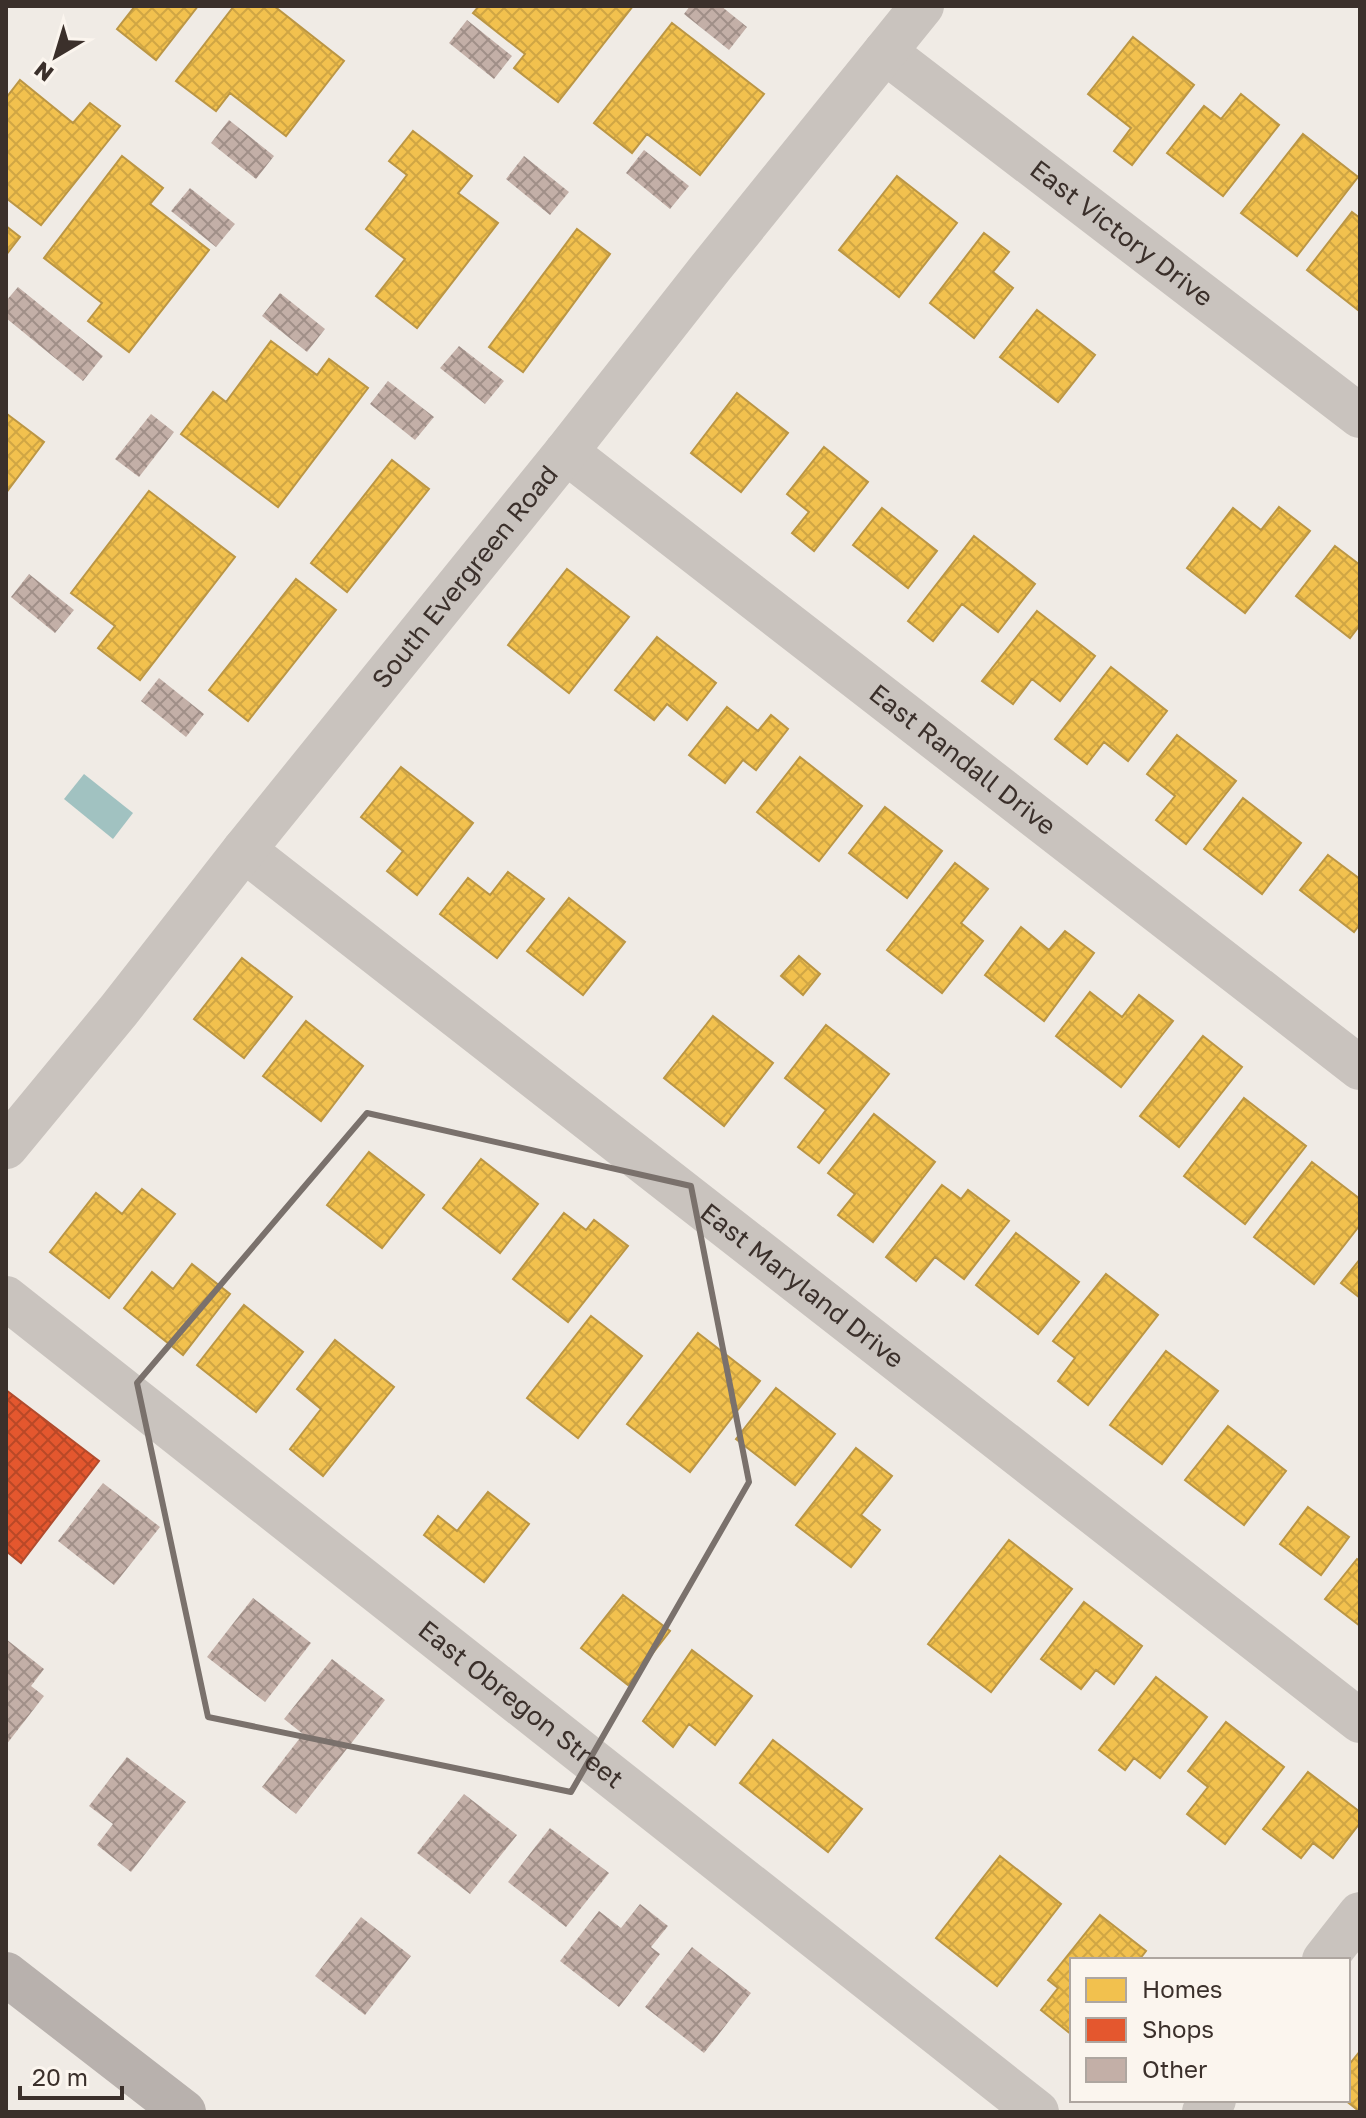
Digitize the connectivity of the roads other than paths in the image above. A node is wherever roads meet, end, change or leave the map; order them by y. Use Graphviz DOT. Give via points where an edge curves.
graph roads {
  1 [pos="922,6"];
  2 [pos="885,52"];
  3 [pos="1360,416"];
  4 [pos="566,452"];
  5 [pos="244,850"];
  6 [pos="1360,1068"];
  7 [pos="6,1147"];
  8 [pos="6,1298"];
  9 [pos="1360,1721"];
  10 [pos="1360,1914"];
  11 [pos="1326,1958"];
  12 [pos="6,1974"];
  13 [pos="184,2112"];
  14 [pos="1037,2112"];
  1 -- 2 [label="street, South Evergreen Road"];
  2 -- 3 [label="street, East Victory Drive"];
  2 -- 4 [label="street, South Evergreen Road"];
  4 -- 5 [label="street, South Evergreen Road"];
  4 -- 6 [label="street, East Randall Drive"];
  5 -- 7 [label="street, South Evergreen Road"];
  5 -- 9 [label="street, East Maryland Drive"];
  8 -- 14 [label="street, East Obregon Street"];
  10 -- 11 [label="street"];
  12 -- 13 [label="main road"];
}
